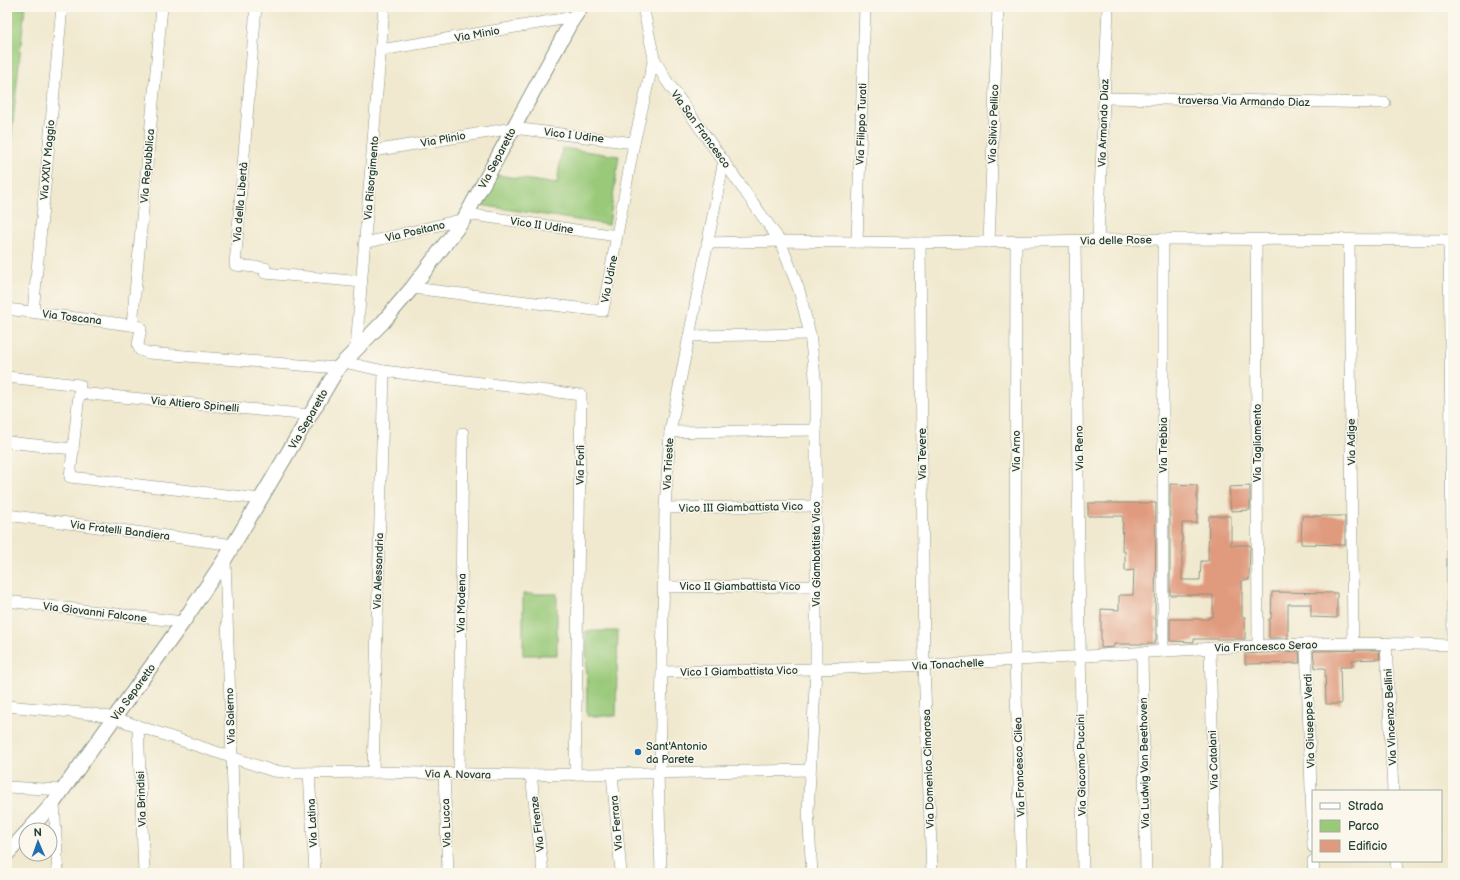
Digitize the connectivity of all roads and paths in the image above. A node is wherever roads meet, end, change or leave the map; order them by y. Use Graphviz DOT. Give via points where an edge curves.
graph roads {
  1 [pos="62,7"];
  2 [pos="162,7"];
  3 [pos="256,7"];
  4 [pos="384,7"];
  5 [pos="643,7"];
  6 [pos="865,7"];
  7 [pos="998,7"];
  8 [pos="1108,7"];
  9 [pos="577,12"];
  10 [pos="381,50"];
  11 [pos="654,58"];
  12 [pos="1104,98"];
  13 [pos="1384,103"];
  14 [pos="513,128"];
  15 [pos="634,143"];
  16 [pos="373,151"];
  17 [pos="724,160"];
  18 [pos="465,217"];
  19 [pos="617,236"];
  20 [pos="1163,239"];
  21 [pos="1098,240"];
  22 [pos="1256,240"];
  23 [pos="1349,240"];
  24 [pos="1451,240"];
  25 [pos="780,241"];
  26 [pos="1075,241"];
  27 [pos="707,242"];
  28 [pos="857,242"];
  29 [pos="920,242"];
  30 [pos="989,242"];
  31 [pos="1016,242"];
  32 [pos="365,243"];
  33 [pos="362,282"];
  34 [pos="412,288"];
  35 [pos="7,309"];
  36 [pos="33,312"];
  37 [pos="135,325"];
  38 [pos="810,334"];
  39 [pos="689,336"];
  40 [pos="356,348"];
  41 [pos="341,365"];
  42 [pos="384,371"];
  43 [pos="7,377"];
  44 [pos="79,393"];
  45 [pos="310,415"];
  46 [pos="816,430"];
  47 [pos="670,432"];
  48 [pos="463,433"];
  49 [pos="7,442"];
  50 [pos="73,449"];
  51 [pos="261,499"];
  52 [pos="816,506"];
  53 [pos="665,508"];
  54 [pos="7,515"];
  55 [pos="234,545"];
  56 [pos="225,560"];
  57 [pos="816,586"];
  58 [pos="665,587"];
  59 [pos="7,601"];
  60 [pos="183,622"];
  61 [pos="1353,643"];
  62 [pos="1386,643"];
  63 [pos="1306,644"];
  64 [pos="1453,645"];
  65 [pos="1258,646"];
  66 [pos="1210,648"];
  67 [pos="1162,651"];
  68 [pos="1142,653"];
  69 [pos="1080,656"];
  70 [pos="1015,661"];
  71 [pos="924,665"];
  72 [pos="816,670"];
  73 [pos="663,672"];
  74 [pos="7,706"];
  75 [pos="114,718"];
  76 [pos="138,726"];
  77 [pos="231,758"];
  78 [pos="810,770"];
  79 [pos="372,772"];
  80 [pos="309,773"];
  81 [pos="444,773"];
  82 [pos="459,773"];
  83 [pos="659,773"];
  84 [pos="612,774"];
  85 [pos="531,775"];
  86 [pos="575,775"];
  87 [pos="7,787"];
  88 [pos="63,790"];
  89 [pos="1393,790"];
  90 [pos="54,802"];
  91 [pos="1312,818"];
  92 [pos="36,822"];
  93 [pos="18,842"];
  94 [pos="7,854"];
  95 [pos="1314,862"];
  96 [pos="1396,862"];
  97 [pos="58,873"];
  98 [pos="144,873"];
  99 [pos="236,873"];
  100 [pos="315,873"];
  101 [pos="448,873"];
  102 [pos="543,873"];
  103 [pos="621,873"];
  104 [pos="661,873"];
  105 [pos="812,873"];
  106 [pos="932,873"];
  107 [pos="1022,873"];
  108 [pos="1083,873"];
  109 [pos="1146,873"];
  110 [pos="1216,873"];
  111 [pos="1314,873"];
  112 [pos="1397,873"];
  1 -- 36 [label="street, Via XXIV Maggio"];
  2 -- 37 [label="street, Via Repubblica"];
  3 -- 33 [label="street, Via della Libertà" via="234,265 265,268 265,273"];
  4 -- 10 [label="street, Via Risorgimento"];
  5 -- 11 [label="street, Via San Francesco"];
  6 -- 28 [label="street, Via Filippo Turati"];
  7 -- 30 [label="street, Via Silvio Pellico"];
  8 -- 12 [label="street, Via Armando Diaz"];
  9 -- 10 [label="street, Via Minio"];
  9 -- 14 [label="street, Via Separetto"];
  10 -- 16 [label="street, Via Risorgimento"];
  11 -- 15 [label="street, Via Udine"];
  11 -- 17 [label="street, Via San Francesco" via="666,80"];
  12 -- 13 [label="street, traversa Via Armando Diaz"];
  12 -- 21 [label="street, Via Armando Diaz"];
  14 -- 15 [label="street, Vico I Udine"];
  14 -- 16 [label="street, Via Plinio"];
  14 -- 18 [label="street, Via Separetto"];
  15 -- 19 [label="street, Via Udine"];
  16 -- 32 [label="street, Via Risorgimento"];
  17 -- 25 [label="street, Via San Francesco"];
  17 -- 27 [label="street, Via Trieste"];
  18 -- 19 [label="street, Vico II Udine"];
  18 -- 32 [label="street, Via Positano"];
  18 -- 34 [label="street, Via Separetto"];
  19 -- 34 [label="street, Via Udine" via="603,311"];
  20 -- 21 [label="street, Via delle Rose"];
  20 -- 22 [label="street, Via delle Rose"];
  20 -- 67 [label="street, Via Trebbia"];
  21 -- 26 [label="street, Via delle Rose"];
  22 -- 23 [label="street, Via delle Rose"];
  22 -- 65 [label="street, Via Tagliamento"];
  23 -- 24 [label="street, Via delle Rose"];
  23 -- 61 [label="street, Via Adige"];
  24 -- 64 [label="street"];
  25 -- 27 [label="street, Via delle Rose"];
  25 -- 28 [label="street, Via delle Rose"];
  25 -- 38 [label="street, Via Giambattista Vico" via="799,290"];
  26 -- 31 [label="street, Via delle Rose"];
  26 -- 69 [label="street, Via Reno"];
  27 -- 39 [label="street, Via Trieste"];
  28 -- 29 [label="street, Via delle Rose"];
  29 -- 30 [label="street, Via delle Rose"];
  29 -- 71 [label="street, Via Tevere"];
  30 -- 31 [label="street, Via delle Rose"];
  31 -- 70 [label="street, Via Arno"];
  32 -- 33 [label="street, Via Risorgimento"];
  33 -- 40 [label="street, Via Risorgimento"];
  34 -- 40 [label="street, Via Separetto"];
  35 -- 36 [label="street, Via Toscana"];
  36 -- 37 [label="street, Via Toscana"];
  37 -- 41 [label="street, Via Repubblica" via="140,330 140,350 148,353"];
  38 -- 39 [label="street"];
  38 -- 46 [label="street, Via Giambattista Vico" via="816,386"];
  39 -- 47 [label="street, Via Trieste"];
  40 -- 41 [label="street, Via Separetto"];
  41 -- 42 [label="street, Via Forlì"];
  41 -- 45 [label="street, Via Separetto"];
  42 -- 79 [label="street, Via Alessandria"];
  42 -- 86 [label="street, Via Forlì" via="581,395"];
  43 -- 44 [label="street" via="80,384"];
  44 -- 45 [label="street, Via Altiero Spinelli"];
  44 -- 50 [label="street"];
  45 -- 51 [label="street, Via Separetto"];
  46 -- 47 [label="street"];
  46 -- 52 [label="street, Via Giambattista Vico"];
  47 -- 53 [label="street, Via Trieste"];
  48 -- 82 [label="street, Via Modena"];
  49 -- 50 [label="street"];
  50 -- 51 [label="street" via="70,477"];
  51 -- 55 [label="street, Via Separetto"];
  52 -- 53 [label="street, Vico III Giambattista Vico"];
  52 -- 57 [label="street, Via Giambattista Vico"];
  53 -- 58 [label="street, Via Trieste"];
  54 -- 55 [label="street, Via Fratelli Bandiera"];
  55 -- 56 [label="street, Via Separetto"];
  56 -- 60 [label="street, Via Separetto"];
  56 -- 77 [label="street, Via Salerno"];
  57 -- 58 [label="street, Vico II Giambattista Vico"];
  57 -- 72 [label="street, Via Giambattista Vico"];
  58 -- 73 [label="street, Via Trieste"];
  59 -- 60 [label="street, Via Giovanni Falcone"];
  60 -- 75 [label="street, Via Separetto"];
  61 -- 62 [label="street, Via Francesco Serao"];
  61 -- 63 [label="street, Via Francesco Serao"];
  62 -- 64 [label="street, Via Francesco Serao"];
  62 -- 89 [label="street, Via Vincenzo Bellini"];
  63 -- 65 [label="street, Via Francesco Serao"];
  63 -- 91 [label="street, Via Giuseppe Verdi"];
  65 -- 66 [label="street, Via Francesco Serao"];
  66 -- 67 [label="street, Via Francesco Serao"];
  66 -- 110 [label="street, Via Catalani"];
  67 -- 68 [label="street, Via Francesco Serao"];
  68 -- 69 [label="street, Via Francesco Serao"];
  68 -- 109 [label="street, Via Ludwig Van Beethoven"];
  69 -- 70 [label="street, Via Tonachelle"];
  69 -- 108 [label="street, Via Giacomo Puccini"];
  70 -- 71 [label="street, Via Tonachelle"];
  70 -- 107 [label="street, Via Francesco Cilea"];
  71 -- 72 [label="street, Via Tonachelle"];
  71 -- 106 [label="street, Via Domenico Cimarosa"];
  72 -- 73 [label="street, Vico I Giambattista Vico"];
  72 -- 78 [label="street, Via Giambattista Vico"];
  73 -- 83 [label="street, Via Trieste"];
  74 -- 75 [label="street, Via A. Novara"];
  75 -- 76 [label="street, Via A. Novara"];
  75 -- 88 [label="street, Via Separetto"];
  76 -- 77 [label="street, Via A. Novara"];
  76 -- 98 [label="street, Via Brindisi"];
  77 -- 80 [label="street, Via A. Novara" via="273,771"];
  77 -- 99 [label="street, Via Salerno"];
  78 -- 83 [label="street, Via A. Novara"];
  78 -- 105 [label="street, Via Giambattista Vico" via="808,811"];
  79 -- 80 [label="street, Via A. Novara"];
  79 -- 81 [label="street, Via A. Novara"];
  80 -- 100 [label="street, Via Latina"];
  81 -- 82 [label="street, Via A. Novara"];
  81 -- 101 [label="street, Via Lucca"];
  82 -- 85 [label="street, Via A. Novara"];
  83 -- 84 [label="street, Via A. Novara"];
  83 -- 104 [label="street, Via Trieste"];
  84 -- 86 [label="street, Via A. Novara"];
  84 -- 103 [label="street, Via Ferrara"];
  85 -- 86 [label="street, Via A. Novara"];
  85 -- 102 [label="street, Via Firenze"];
  87 -- 88 [label="street"];
  88 -- 90 [label="street, Via Separetto"];
  90 -- 92 [label="street, Via Separetto"];
  90 -- 97 [label="street"];
  93 -- 94 [label="street"];
  95 -- 111 [label="street"];
  96 -- 112 [label="street"];
}
